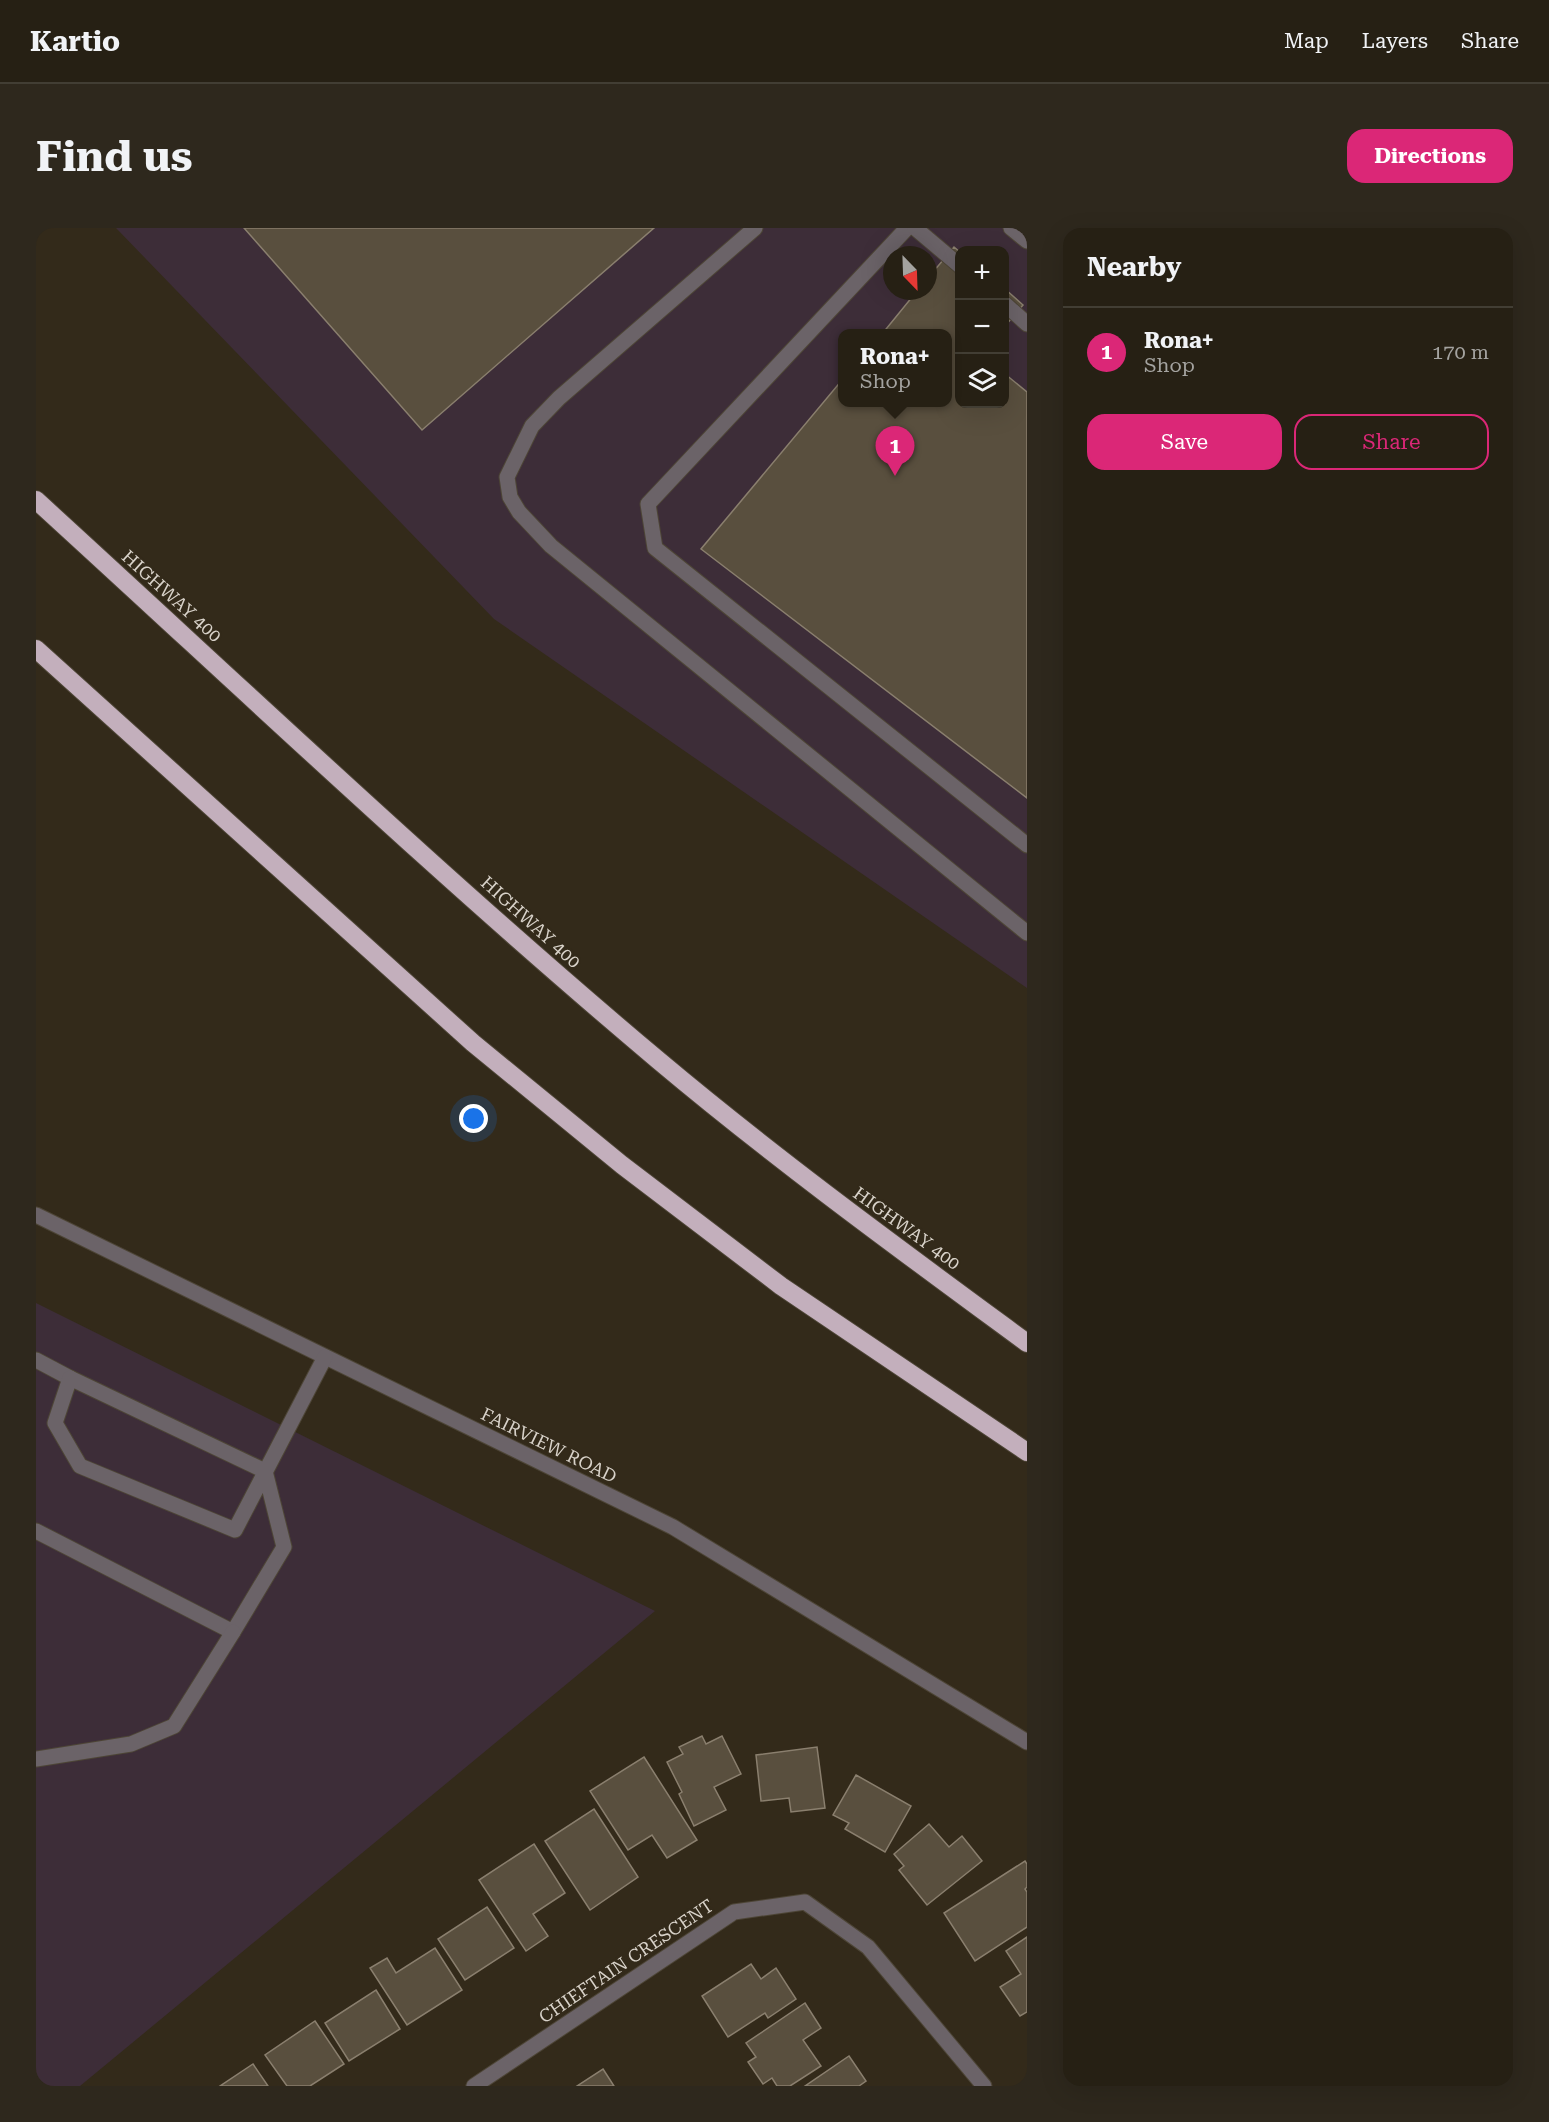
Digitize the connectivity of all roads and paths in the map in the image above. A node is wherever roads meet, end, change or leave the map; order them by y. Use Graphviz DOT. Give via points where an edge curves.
graph roads {
  1 [pos="755,228"];
  2 [pos="907,228"];
  3 [pos="915,228"];
  4 [pos="1011,228"];
  5 [pos="1027,241"];
  6 [pos="955,262"];
  7 [pos="1009,308"];
  8 [pos="1027,324"];
  9 [pos="36,500"];
  10 [pos="36,649"];
  11 [pos="1027,845"];
  12 [pos="1027,933"];
  13 [pos="36,1215"];
  14 [pos="1027,1343"];
  15 [pos="325,1357"];
  16 [pos="36,1360"];
  17 [pos="70,1378"];
  18 [pos="1027,1452"];
  19 [pos="265,1471"];
  20 [pos="36,1531"];
  21 [pos="233,1632"];
  22 [pos="1027,1742"];
  23 [pos="36,1759"];
  24 [pos="474,2086"];
  25 [pos="984,2086"];
  1 -- 12 [label="street" via="559,398 532,426 507,477 510,497 550,546"];
  2 -- 11 [label="street" via="648,504 655,548"];
  3 -- 6 [label="street"];
  4 -- 5 [label="street"];
  7 -- 8 [label="street"];
  9 -- 14 [label="highway, HIGHWAY 400" via="524,946 804,1178"];
  10 -- 18 [label="highway" via="474,1043 622,1165 781,1287"];
  13 -- 15 [label="street, FAIRVIEW ROAD"];
  15 -- 19 [label="street"];
  15 -- 22 [label="street, FAIRVIEW ROAD" via="673,1527"];
  16 -- 17 [label="street"];
  17 -- 19 [label="street"];
  17 -- 19 [label="street" via="55,1423 80,1466 235,1530"];
  19 -- 21 [label="street" via="284,1547"];
  20 -- 21 [label="street"];
  21 -- 23 [label="street" via="174,1726 131,1744"];
  24 -- 25 [label="street, CHIEFTAIN CRESCENT" via="734,1911 805,1902 868,1947"];
}
